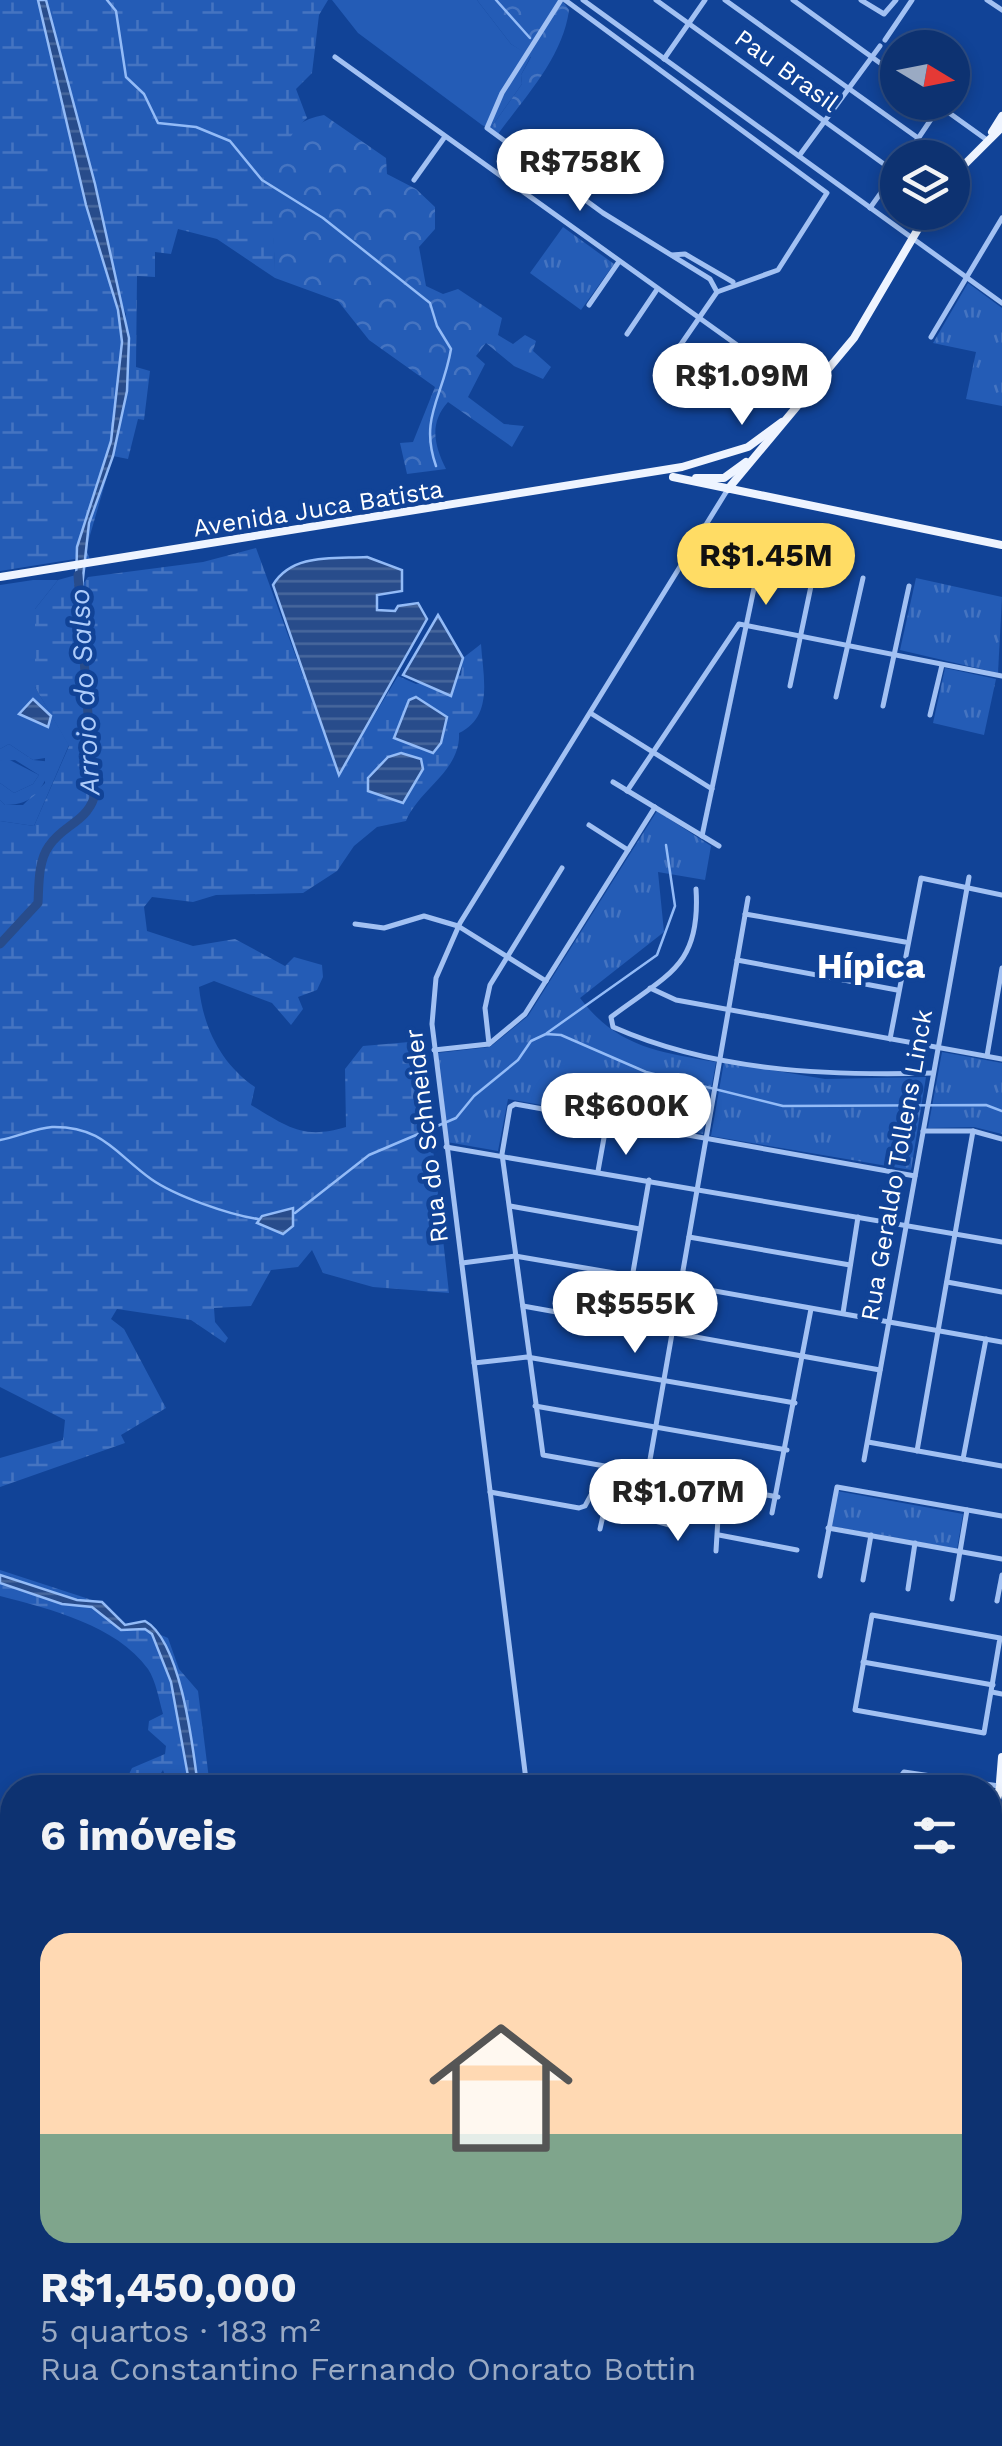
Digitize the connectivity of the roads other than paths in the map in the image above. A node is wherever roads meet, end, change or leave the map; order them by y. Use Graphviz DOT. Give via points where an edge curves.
graph roads {
  1 [pos="563,0"];
  2 [pos="583,0"];
  3 [pos="656,0"];
  4 [pos="706,0"];
  5 [pos="726,0"];
  6 [pos="793,0"];
  7 [pos="861,0"];
  8 [pos="896,0"];
  9 [pos="912,0"];
  10 [pos="988,0"];
  11 [pos="1002,10"];
  12 [pos="689,24"];
  13 [pos="335,57"];
  14 [pos="872,58"];
  15 [pos="664,59"];
  16 [pos="880,64"];
  17 [pos="849,89"];
  18 [pos="1002,116"];
  19 [pos="928,120"];
  20 [pos="959,120"];
  21 [pos="825,122"];
  22 [pos="1002,127"];
  23 [pos="445,137"];
  24 [pos="918,138"];
  25 [pos="987,140"];
  26 [pos="799,156"];
  27 [pos="970,157"];
  28 [pos="880,159"];
  29 [pos="414,180"];
  30 [pos="880,193"];
  31 [pos="870,208"];
  32 [pos="1002,218"];
  33 [pos="918,230"];
  34 [pos="913,238"];
  35 [pos="669,256"];
  36 [pos="618,263"];
  37 [pos="965,276"];
  38 [pos="734,283"];
  39 [pos="656,291"];
  40 [pos="718,292"];
  41 [pos="1002,303"];
  42 [pos="590,305"];
  43 [pos="698,320"];
  44 [pos="626,334"];
  45 [pos="931,338"];
  46 [pos="666,366"];
  47 [pos="807,395"];
  48 [pos="782,422"];
  49 [pos="715,459"];
  50 [pos="641,474"];
  51 [pos="672,477"];
  52 [pos="710,479"];
  53 [pos="727,486"];
  54 [pos="1002,545"];
  55 [pos="815,567"];
  56 [pos="757,574"];
  57 [pos="0,577"];
  58 [pos="863,578"];
  59 [pos="909,586"];
  60 [pos="748,622"];
  61 [pos="802,634"];
  62 [pos="849,644"];
  63 [pos="896,654"];
  64 [pos="942,664"];
  65 [pos="1002,675"];
  66 [pos="790,686"];
  67 [pos="836,696"];
  68 [pos="883,706"];
  69 [pos="591,713"];
  70 [pos="930,715"];
  71 [pos="653,752"];
  72 [pos="613,782"];
  73 [pos="712,789"];
  74 [pos="627,790"];
  75 [pos="655,807"];
  76 [pos="589,824"];
  77 [pos="702,836"];
  78 [pos="720,846"];
  79 [pos="628,850"];
  80 [pos="562,868"];
  81 [pos="968,876"];
  82 [pos="967,886"];
  83 [pos="696,888"];
  84 [pos="1002,895"];
  85 [pos="748,898"];
  86 [pos="745,914"];
  87 [pos="355,924"];
  88 [pos="458,926"];
  89 [pos="906,942"];
  90 [pos="506,956"];
  91 [pos="737,960"];
  92 [pos="1002,968"];
  93 [pos="546,981"];
  94 [pos="650,988"];
  95 [pos="898,990"];
  96 [pos="999,1008"];
  97 [pos="729,1009"];
  98 [pos="890,1039"];
  99 [pos="489,1044"];
  100 [pos="937,1048"];
  101 [pos="434,1050"];
  102 [pos="986,1056"];
  103 [pos="720,1058"];
  104 [pos="1002,1059"];
  105 [pos="933,1073"];
  106 [pos="607,1121"];
  107 [pos="923,1131"];
  108 [pos="974,1131"];
  109 [pos="706,1138"];
  110 [pos="1002,1138"];
  111 [pos="446,1147"];
  112 [pos="502,1154"];
  113 [pos="598,1171"];
  114 [pos="915,1176"];
  115 [pos="649,1180"];
  116 [pos="697,1189"];
  117 [pos="510,1206"];
  118 [pos="858,1218"];
  119 [pos="905,1226"];
  120 [pos="640,1229"];
  121 [pos="956,1234"];
  122 [pos="689,1237"];
  123 [pos="1002,1242"];
  124 [pos="515,1256"];
  125 [pos="461,1263"];
  126 [pos="850,1265"];
  127 [pos="632,1276"];
  128 [pos="947,1282"];
  129 [pos="681,1284"];
  130 [pos="1002,1292"];
  131 [pos="522,1306"];
  132 [pos="810,1308"];
  133 [pos="843,1314"];
  134 [pos="889,1322"];
  135 [pos="624,1324"];
  136 [pos="938,1330"];
  137 [pos="671,1332"];
  138 [pos="986,1338"];
  139 [pos="1002,1342"];
  140 [pos="527,1356"];
  141 [pos="803,1356"];
  142 [pos="474,1363"];
  143 [pos="880,1370"];
  144 [pos="663,1378"];
  145 [pos="795,1404"];
  146 [pos="535,1406"];
  147 [pos="656,1426"];
  148 [pos="868,1442"];
  149 [pos="787,1450"];
  150 [pos="917,1450"];
  151 [pos="963,1459"];
  152 [pos="864,1460"];
  153 [pos="1002,1466"];
  154 [pos="647,1474"];
  155 [pos="490,1492"];
  156 [pos="607,1497"];
  157 [pos="778,1498"];
  158 [pos="642,1502"];
  159 [pos="967,1510"];
  160 [pos="772,1513"];
  161 [pos="1002,1516"];
  162 [pos="828,1528"];
  163 [pos="600,1529"];
  164 [pos="718,1535"];
  165 [pos="870,1535"];
  166 [pos="915,1543"];
  167 [pos="796,1550"];
  168 [pos="716,1551"];
  169 [pos="960,1551"];
  170 [pos="1002,1559"];
  171 [pos="1002,1575"];
  172 [pos="820,1576"];
  173 [pos="863,1580"];
  174 [pos="908,1589"];
  175 [pos="952,1599"];
  176 [pos="997,1601"];
  177 [pos="1000,1638"];
  178 [pos="863,1662"];
  179 [pos="995,1685"];
  180 [pos="1002,1694"];
  181 [pos="525,1775"];
  182 [pos="899,1775"];
  183 [pos="931,1775"];
  184 [pos="1002,2316"];
  185 [pos="1002,2385"];
  1 -- 35 [label="street" via="486,128"];
  1 -- 38 [label="street" via="825,188 824,203 778,270"];
  2 -- 15 [label="street"];
  3 -- 12 [label="street, Pau Brasil"];
  4 -- 12 [label="street"];
  5 -- 17 [label="street"];
  6 -- 14 [label="street"];
  7 -- 8 [label="street" via="884,14"];
  9 -- 14 [label="street"];
  10 -- 11 [label="street"];
  12 -- 15 [label="street"];
  12 -- 21 [label="street, Pau Brasil"];
  13 -- 23 [label="street"];
  14 -- 16 [label="street"];
  14 -- 17 [label="street"];
  15 -- 26 [label="street"];
  17 -- 21 [label="street"];
  17 -- 24 [label="street"];
  18 -- 25 [label="main road"];
  19 -- 24 [label="street"];
  20 -- 25 [label="street"];
  21 -- 26 [label="street"];
  21 -- 28 [label="street, Pau Brasil"];
  22 -- 25 [label="main road"];
  23 -- 29 [label="street"];
  23 -- 36 [label="street"];
  25 -- 27 [label="main road"];
  26 -- 31 [label="street"];
  30 -- 31 [label="street"];
  31 -- 34 [label="street"];
  32 -- 37 [label="street"];
  33 -- 34 [label="main road, Avenida Juca Batista"];
  34 -- 37 [label="street"];
  34 -- 47 [label="main road, Avenida Juca Batista" via="854,338"];
  35 -- 38 [label="street" via="684,254"];
  35 -- 40 [label="street" via="710,279"];
  36 -- 39 [label="street"];
  36 -- 42 [label="street"];
  37 -- 41 [label="street"];
  37 -- 45 [label="street"];
  38 -- 40 [label="street"];
  39 -- 43 [label="street"];
  39 -- 44 [label="street"];
  40 -- 43 [label="street"];
  43 -- 46 [label="street"];
  43 -- 47 [label="street"];
  47 -- 48 [label="main road, Avenida Juca Batista"];
  48 -- 49 [label="main road, Avenida Juca Batista"];
  48 -- 53 [label="main road, Avenida Juca Batista"];
  49 -- 50 [label="main road, Avenida Juca Batista"];
  49 -- 52 [label="main road" via="707,466"];
  49 -- 53 [label="main road" via="724,461"];
  50 -- 51 [label="main road, Avenida Juca Batista"];
  50 -- 57 [label="main road, Avenida Juca Batista"];
  51 -- 52 [label="main road, Avenida Juca Batista"];
  51 -- 53 [label="main road, Avenida Juca Batista"];
  52 -- 53 [label="main road, Avenida Juca Batista"];
  52 -- 53 [label="main road"];
  53 -- 54 [label="main road"];
  53 -- 69 [label="street, Rua do Schneider"];
  55 -- 61 [label="street"];
  56 -- 60 [label="street"];
  58 -- 62 [label="street"];
  59 -- 63 [label="street"];
  60 -- 61 [label="street"];
  60 -- 71 [label="street" via="739,624"];
  60 -- 73 [label="street"];
  61 -- 62 [label="street"];
  61 -- 66 [label="street"];
  62 -- 63 [label="street"];
  62 -- 67 [label="street"];
  63 -- 64 [label="street"];
  63 -- 68 [label="street"];
  64 -- 65 [label="street"];
  64 -- 70 [label="street"];
  69 -- 71 [label="street"];
  69 -- 88 [label="street, Rua do Schneider"];
  71 -- 73 [label="street"];
  71 -- 74 [label="street"];
  72 -- 74 [label="street"];
  73 -- 77 [label="street"];
  74 -- 75 [label="street"];
  75 -- 77 [label="street"];
  75 -- 79 [label="street"];
  76 -- 79 [label="street"];
  77 -- 78 [label="street"];
  79 -- 93 [label="street"];
  80 -- 90 [label="street"];
  81 -- 82 [label="street, Rua Geraldo Tollens Linck"];
  82 -- 84 [label="street"];
  82 -- 89 [label="street" via="921,878"];
  82 -- 100 [label="street, Rua Geraldo Tollens Linck"];
  83 -- 94 [label="street" via="695,940 686,957"];
  85 -- 86 [label="street"];
  86 -- 89 [label="street"];
  86 -- 91 [label="street"];
  87 -- 88 [label="street" via="384,928 415,915"];
  88 -- 90 [label="street"];
  88 -- 101 [label="street, Rua do Schneider" via="436,978"];
  89 -- 95 [label="street"];
  90 -- 93 [label="street"];
  90 -- 99 [label="street" via="485,1008"];
  91 -- 95 [label="street"];
  91 -- 97 [label="street"];
  92 -- 96 [label="street"];
  93 -- 99 [label="street" via="525,1014"];
  94 -- 97 [label="street"];
  94 -- 103 [label="street" via="612,1017 613,1026 659,1046"];
  95 -- 98 [label="street"];
  96 -- 102 [label="street"];
  97 -- 98 [label="street"];
  97 -- 103 [label="street"];
  98 -- 100 [label="street"];
  99 -- 101 [label="street"];
  100 -- 102 [label="street"];
  100 -- 105 [label="street, Rua Geraldo Tollens Linck"];
  101 -- 111 [label="street, Rua do Schneider"];
  102 -- 104 [label="street"];
  103 -- 105 [label="street" via="826,1076"];
  103 -- 109 [label="street"];
  105 -- 107 [label="street, Rua Geraldo Tollens Linck"];
  106 -- 109 [label="street"];
  106 -- 112 [label="street" via="512,1104"];
  106 -- 113 [label="street"];
  107 -- 108 [label="street"];
  107 -- 114 [label="street, Rua Geraldo Tollens Linck"];
  108 -- 110 [label="street"];
  108 -- 121 [label="street"];
  109 -- 114 [label="street"];
  109 -- 116 [label="street"];
  111 -- 112 [label="street"];
  111 -- 125 [label="street, Rua do Schneider"];
  112 -- 113 [label="street"];
  112 -- 117 [label="street"];
  113 -- 115 [label="street"];
  114 -- 119 [label="street, Rua Geraldo Tollens Linck"];
  115 -- 116 [label="street"];
  115 -- 120 [label="street"];
  116 -- 118 [label="street"];
  116 -- 122 [label="street"];
  117 -- 120 [label="street"];
  117 -- 124 [label="street"];
  118 -- 119 [label="street"];
  118 -- 126 [label="street"];
  119 -- 121 [label="street"];
  119 -- 134 [label="street, Rua Geraldo Tollens Linck"];
  120 -- 127 [label="street"];
  121 -- 123 [label="street"];
  121 -- 128 [label="street"];
  122 -- 126 [label="street"];
  122 -- 129 [label="street"];
  124 -- 125 [label="street"];
  124 -- 127 [label="street"];
  124 -- 131 [label="street"];
  125 -- 142 [label="street, Rua do Schneider"];
  126 -- 133 [label="street"];
  127 -- 135 [label="street"];
  128 -- 130 [label="street"];
  128 -- 136 [label="street"];
  129 -- 132 [label="street"];
  129 -- 137 [label="street"];
  131 -- 135 [label="street"];
  131 -- 140 [label="street"];
  132 -- 133 [label="street"];
  132 -- 141 [label="street"];
  133 -- 134 [label="street"];
  134 -- 136 [label="street"];
  134 -- 143 [label="street, Rua Geraldo Tollens Linck"];
  135 -- 137 [label="street"];
  136 -- 138 [label="street"];
  136 -- 150 [label="street"];
  137 -- 141 [label="street"];
  137 -- 144 [label="street"];
  138 -- 139 [label="street"];
  138 -- 151 [label="street"];
  140 -- 142 [label="street"];
  140 -- 144 [label="street"];
  140 -- 146 [label="street"];
  141 -- 143 [label="street"];
  141 -- 145 [label="street"];
  142 -- 155 [label="street, Rua do Schneider"];
  143 -- 148 [label="street, Rua Geraldo Tollens Linck"];
  144 -- 145 [label="street"];
  144 -- 147 [label="street"];
  145 -- 149 [label="street"];
  146 -- 147 [label="street"];
  146 -- 154 [label="street" via="543,1455"];
  147 -- 149 [label="street"];
  147 -- 154 [label="street"];
  148 -- 150 [label="street"];
  148 -- 152 [label="street, Rua Geraldo Tollens Linck"];
  149 -- 157 [label="street"];
  150 -- 151 [label="street"];
  151 -- 153 [label="street"];
  154 -- 157 [label="street"];
  154 -- 158 [label="street"];
  155 -- 156 [label="street" via="578,1508 591,1495"];
  155 -- 181 [label="street, Rua do Schneider"];
  156 -- 158 [label="street"];
  156 -- 163 [label="street"];
  157 -- 160 [label="street"];
  158 -- 164 [label="street" via="640,1520 680,1526 686,1512 718,1518"];
  159 -- 161 [label="street"];
  159 -- 162 [label="street" via="837,1486"];
  159 -- 169 [label="street"];
  162 -- 165 [label="street"];
  162 -- 172 [label="street"];
  164 -- 167 [label="street"];
  164 -- 168 [label="street"];
  165 -- 166 [label="street"];
  165 -- 173 [label="street"];
  166 -- 169 [label="street"];
  166 -- 174 [label="street"];
  169 -- 170 [label="street"];
  169 -- 175 [label="street"];
  171 -- 176 [label="street"];
  177 -- 178 [label="street" via="872,1615"];
  177 -- 179 [label="street"];
  178 -- 179 [label="street"];
  178 -- 179 [label="street" via="855,1710 984,1733"];
  179 -- 180 [label="street"];
  182 -- 183 [label="street"];
  184 -- 185 [label="street"];
}
